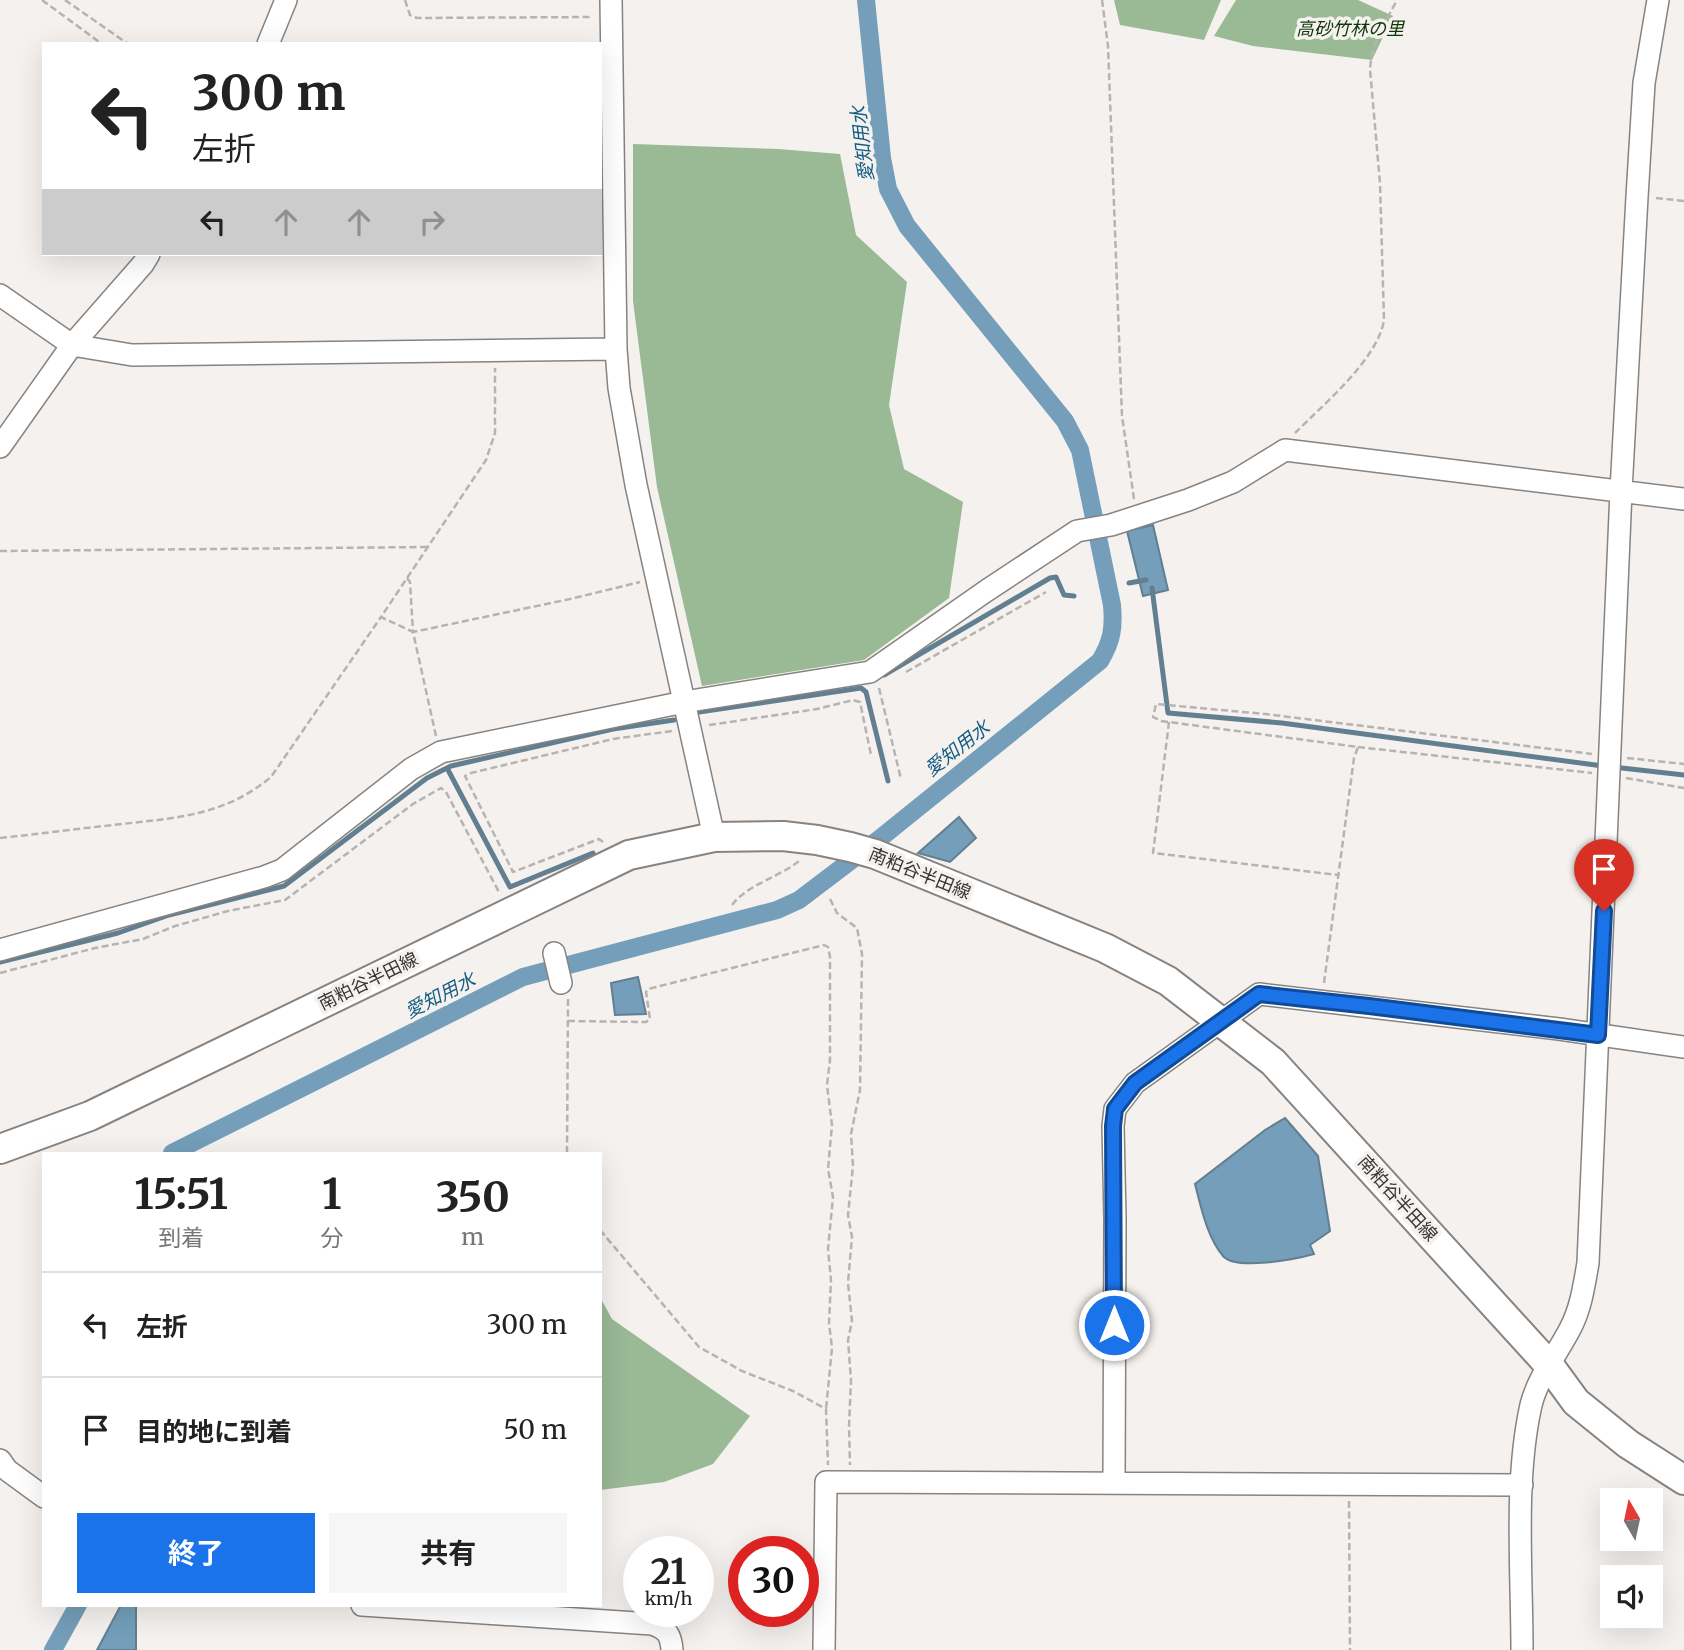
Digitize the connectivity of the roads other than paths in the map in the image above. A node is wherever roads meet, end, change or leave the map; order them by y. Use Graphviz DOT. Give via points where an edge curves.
graph roads {
  1 [pos="286,0"];
  2 [pos="1658,0"];
  3 [pos="611,8"];
  4 [pos="269,42"];
  5 [pos="148,256"];
  6 [pos="0,295"];
  7 [pos="72,345"];
  8 [pos="616,349"];
  9 [pos="0,447"];
  10 [pos="1621,491"];
  11 [pos="1684,499"];
  12 [pos="684,702"];
  13 [pos="714,837"];
  14 [pos="0,950"];
  15 [pos="554,953"];
  16 [pos="561,983"];
  17 [pos="1220,1022"];
  18 [pos="1598,1035"];
  19 [pos="1684,1047"];
  20 [pos="0,1149"];
  21 [pos="1549,1365"];
  22 [pos="0,1460"];
  23 [pos="1684,1480"];
  24 [pos="1114,1483"];
  25 [pos="1522,1485"];
  26 [pos="42,1496"];
  27 [pos="393,1607"];
  28 [pos="672,1650"];
  29 [pos="824,1650"];
  30 [pos="1522,1650"];
  1 -- 4 [label="street"];
  2 -- 10 [label="street" via="1644,83"];
  3 -- 8 [label="street"];
  5 -- 7 [label="street"];
  6 -- 7 [label="street"];
  7 -- 8 [label="street" via="132,355"];
  7 -- 9 [label="street"];
  8 -- 12 [label="street" via="636,485"];
  10 -- 11 [label="street"];
  10 -- 12 [label="street" via="1284,450 1233,482 1188,500 1077,531 874,670"];
  10 -- 18 [label="street"];
  12 -- 13 [label="street"];
  12 -- 14 [label="street" via="440,752 411,769 282,870"];
  13 -- 17 [label="main road, 南粕谷半田線" via="783,836 863,850 1105,948 1168,981"];
  13 -- 20 [label="main road, 南粕谷半田線" via="629,855 90,1116"];
  15 -- 16 [label="street"];
  17 -- 18 [label="street" via="1259,994"];
  17 -- 21 [label="main road, 南粕谷半田線" via="1273,1062"];
  17 -- 24 [label="street" via="1135,1083 1115,1109"];
  18 -- 19 [label="street"];
  18 -- 21 [label="street" via="1588,1263 1581,1303"];
  21 -- 23 [label="main road, 南粕谷半田線" via="1576,1402 1628,1444"];
  21 -- 25 [label="street" via="1532,1404"];
  22 -- 26 [label="street"];
  24 -- 25 [label="street"];
  24 -- 29 [label="street" via="827,1482"];
  25 -- 30 [label="street"];
  27 -- 28 [label="street" via="652,1624 667,1631"];
}
